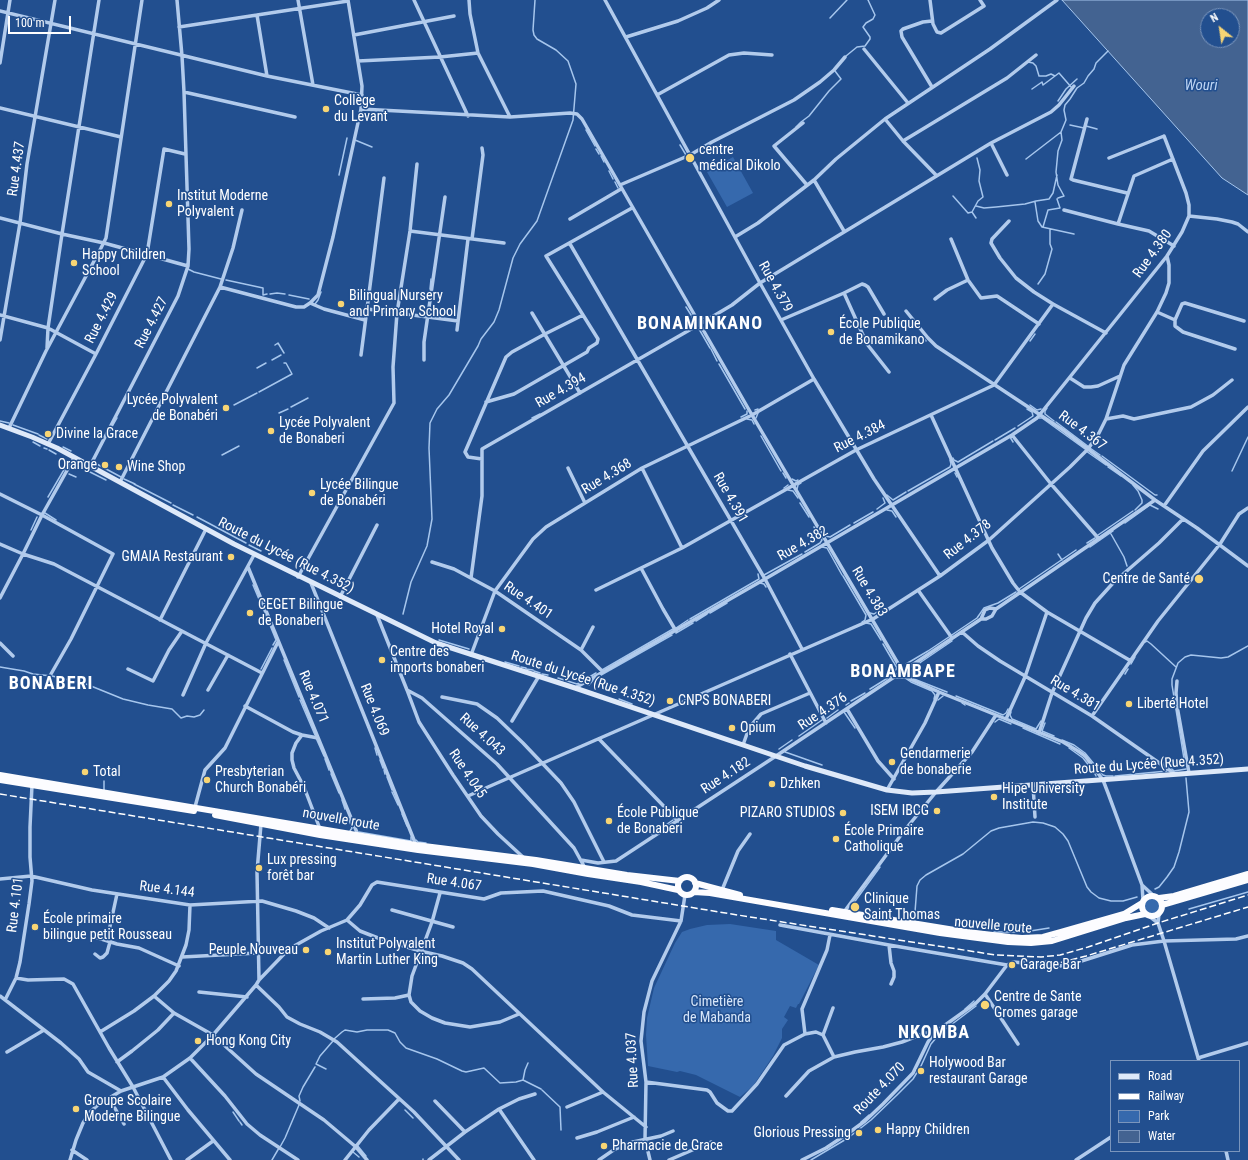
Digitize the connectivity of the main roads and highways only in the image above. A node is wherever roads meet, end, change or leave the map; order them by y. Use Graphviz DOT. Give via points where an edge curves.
graph roads {
  1 [pos="0,425"];
  2 [pos="1248,769"];
  3 [pos="0,775"];
  4 [pos="0,780"];
  5 [pos="1248,874"];
  6 [pos="1248,880"];
  7 [pos="680,881"];
  8 [pos="695,883"];
  9 [pos="678,890"];
  10 [pos="694,892"];
  11 [pos="1156,897"];
  12 [pos="1143,902"];
  13 [pos="1162,905"];
  14 [pos="1147,915"];
  15 [pos="869,919"];
  16 [pos="966,934"];
  1 -- 2 [label="main road, Route du Lycée (Rue 4.352)" via="48,444 254,555 436,643 776,756 822,768 853,782 912,793"];
  3 -- 7 [label="highway, nouvelle route" via="416,845"];
  4 -- 9 [label="highway, nouvelle route" via="320,835 533,864"];
  5 -- 11 [label="highway" via="1174,896"];
  6 -- 13 [label="highway"];
  7 -- 8 [label="highway" via="688,877"];
  7 -- 9 [label="highway"];
  8 -- 10 [label="highway"];
  8 -- 15 [label="highway, nouvelle route" via="737,894 844,912"];
  9 -- 10 [label="highway" via="686,895"];
  10 -- 15 [label="highway, nouvelle route"];
  11 -- 12 [label="highway" via="1147,897"];
  11 -- 13 [label="highway"];
  12 -- 14 [label="highway" via="1142,910"];
  12 -- 16 [label="highway, nouvelle route" via="1124,914 1043,937"];
  13 -- 14 [label="highway" via="1159,914"];
  14 -- 16 [label="highway, nouvelle route" via="1126,918 1052,941 1008,942"];
  15 -- 16 [label="highway, nouvelle route"];
}
